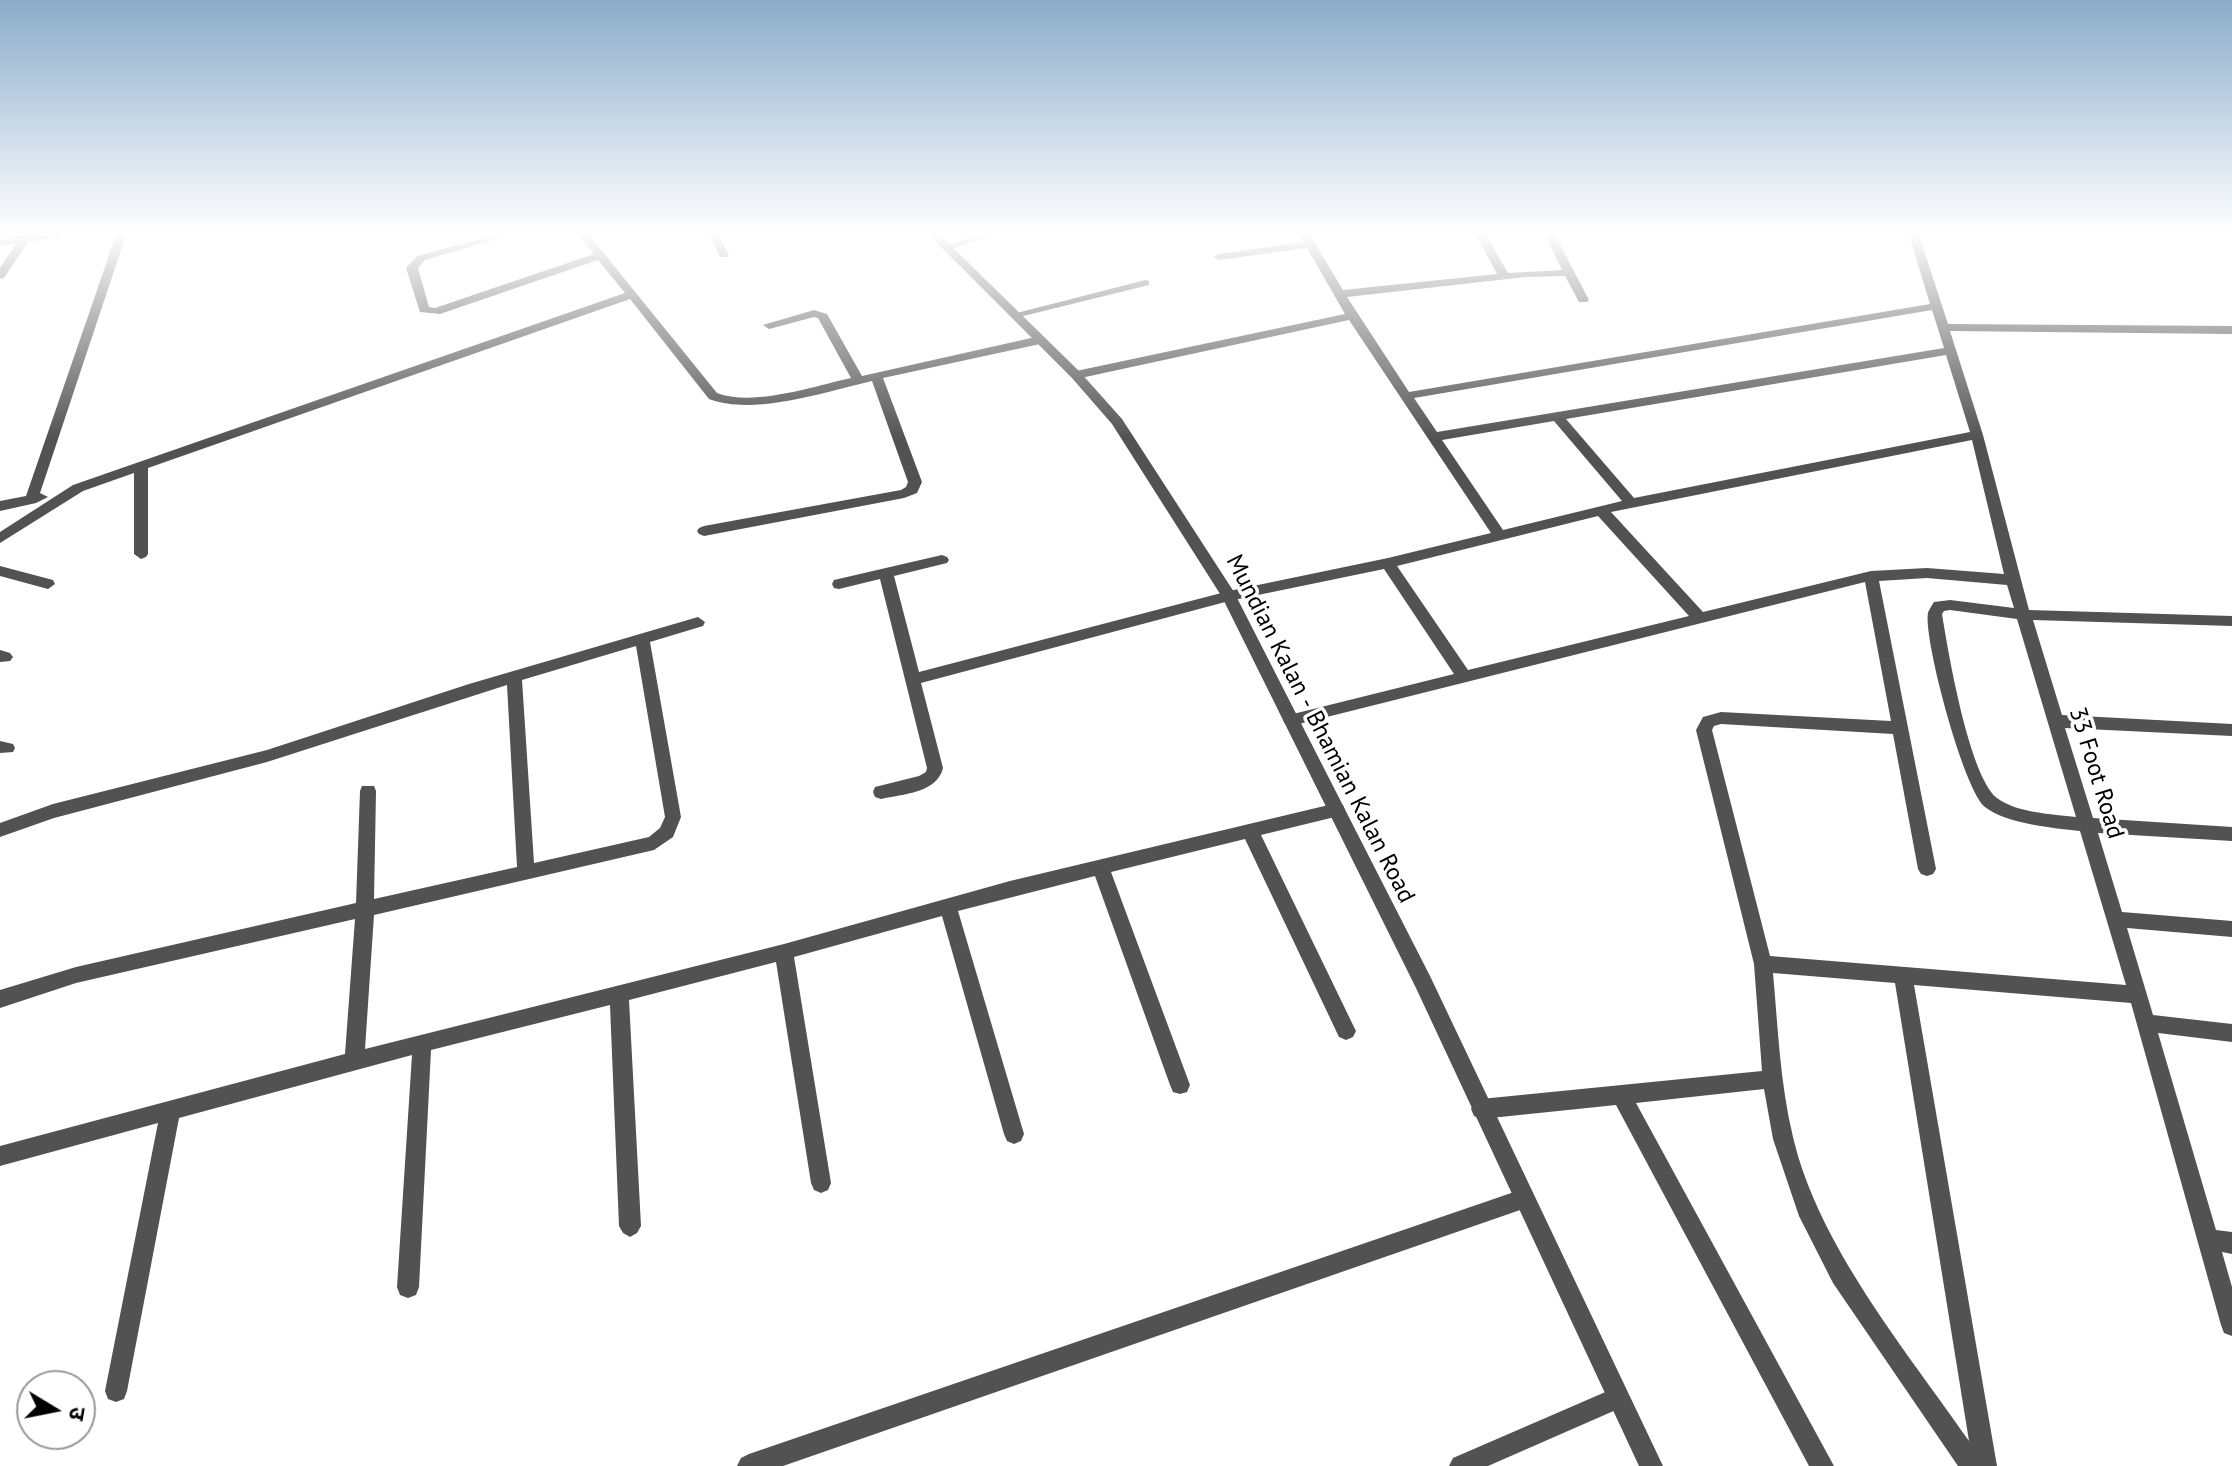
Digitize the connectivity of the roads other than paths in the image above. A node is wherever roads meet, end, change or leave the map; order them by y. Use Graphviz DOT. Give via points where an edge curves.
graph roads {
  1 [pos="98,303"];
  2 [pos="422,303"];
  3 [pos="461,303"];
  4 [pos="607,303"];
  5 [pos="638,303"];
  6 [pos="1004,303"];
  7 [pos="1062,303"];
  8 [pos="1345,303"];
  9 [pos="1937,306"];
  10 [pos="1015,315"];
  11 [pos="1352,316"];
  12 [pos="769,325"];
  13 [pos="1943,327"];
  14 [pos="2232,330"];
  15 [pos="1040,340"];
  16 [pos="1951,350"];
  17 [pos="1076,375"];
  18 [pos="876,376"];
  19 [pos="858,380"];
  20 [pos="1406,396"];
  21 [pos="1557,416"];
  22 [pos="1977,435"];
  23 [pos="1433,437"];
  24 [pos="141,466"];
  25 [pos="78,488"];
  26 [pos="31,500"];
  27 [pos="1631,503"];
  28 [pos="0,506"];
  29 [pos="1602,511"];
  30 [pos="704,531"];
  31 [pos="1500,536"];
  32 [pos="0,538"];
  33 [pos="141,554"];
  34 [pos="942,560"];
  35 [pos="1388,563"];
  36 [pos="0,571"];
  37 [pos="886,573"];
  38 [pos="1871,576"];
  39 [pos="2013,580"];
  40 [pos="48,584"];
  41 [pos="839,584"];
  42 [pos="1229,596"];
  43 [pos="2026,615"];
  44 [pos="1700,619"];
  45 [pos="2232,621"];
  46 [pos="698,622"];
  47 [pos="642,639"];
  48 [pos="514,677"];
  49 [pos="1465,678"];
  50 [pos="913,679"];
  51 [pos="1291,720"];
  52 [pos="2055,721"];
  53 [pos="1900,728"];
  54 [pos="2232,730"];
  55 [pos="368,791"];
  56 [pos="881,792"];
  57 [pos="1337,810"];
  58 [pos="2087,825"];
  59 [pos="0,830"];
  60 [pos="1250,831"];
  61 [pos="2232,834"];
  62 [pos="1101,867"];
  63 [pos="1927,869"];
  64 [pos="526,871"];
  65 [pos="948,906"];
  66 [pos="365,910"];
  67 [pos="2115,919"];
  68 [pos="2232,929"];
  69 [pos="784,952"];
  70 [pos="1763,964"];
  71 [pos="1903,975"];
  72 [pos="619,995"];
  73 [pos="2138,995"];
  74 [pos="0,999"];
  75 [pos="2146,1023"];
  76 [pos="1346,1031"];
  77 [pos="2232,1033"];
  78 [pos="422,1044"];
  79 [pos="354,1061"];
  80 [pos="1772,1079"];
  81 [pos="1180,1085"];
  82 [pos="1621,1095"];
  83 [pos="1481,1109"];
  84 [pos="170,1112"];
  85 [pos="1014,1134"];
  86 [pos="0,1156"];
  87 [pos="821,1183"];
  88 [pos="1523,1199"];
  89 [pos="630,1226"];
  90 [pos="2208,1240"];
  91 [pos="2232,1243"];
  92 [pos="408,1287"];
  93 [pos="2232,1325"];
  94 [pos="116,1391"];
  95 [pos="1617,1398"];
  96 [pos="796,1458"];
  97 [pos="749,1466"];
  98 [pos="1461,1466"];
  99 [pos="1651,1466"];
  100 [pos="1822,1466"];
  101 [pos="1972,1466"];
  102 [pos="1985,1466"];
  1 -- 26 [label="street"];
  2 -- 3 [label="street" via="424,310 436,312"];
  4 -- 24 [label="street"];
  5 -- 19 [label="street" via="713,396 721,399 752,402"];
  6 -- 10 [label="street, Mundian Kalan - Bhamian Kalan Road"];
  7 -- 10 [label="street"];
  8 -- 11 [label="street"];
  9 -- 13 [label="street, 33 Foot Road"];
  9 -- 20 [label="street"];
  10 -- 15 [label="street, Mundian Kalan - Bhamian Kalan Road"];
  11 -- 17 [label="street"];
  11 -- 20 [label="street"];
  12 -- 19 [label="street" via="814,313 823,316"];
  13 -- 14 [label="street"];
  13 -- 16 [label="street, 33 Foot Road"];
  15 -- 17 [label="street, Mundian Kalan - Bhamian Kalan Road"];
  15 -- 18 [label="street"];
  16 -- 21 [label="street"];
  16 -- 22 [label="street, 33 Foot Road"];
  17 -- 42 [label="street, Mundian Kalan - Bhamian Kalan Road" via="1117,422"];
  18 -- 19 [label="street"];
  18 -- 30 [label="street" via="915,482 912,490"];
  20 -- 23 [label="street"];
  21 -- 23 [label="street"];
  21 -- 27 [label="street"];
  22 -- 27 [label="street"];
  22 -- 39 [label="street, 33 Foot Road"];
  23 -- 31 [label="street"];
  24 -- 25 [label="street"];
  24 -- 33 [label="street"];
  25 -- 26 [label="street"];
  25 -- 32 [label="street"];
  26 -- 28 [label="street"];
  27 -- 29 [label="street"];
  29 -- 31 [label="street"];
  29 -- 44 [label="street"];
  31 -- 35 [label="street"];
  34 -- 37 [label="street"];
  35 -- 42 [label="street"];
  35 -- 49 [label="street"];
  36 -- 40 [label="street"];
  37 -- 41 [label="street"];
  37 -- 50 [label="street"];
  38 -- 39 [label="street" via="1927,573"];
  38 -- 44 [label="street"];
  38 -- 53 [label="street"];
  39 -- 43 [label="street, 33 Foot Road"];
  42 -- 50 [label="street"];
  42 -- 51 [label="street, Mundian Kalan - Bhamian Kalan Road"];
  43 -- 45 [label="street"];
  43 -- 52 [label="street, 33 Foot Road"];
  43 -- 58 [label="street" via="1950,605 1939,606 1935,614 1969,762 1991,803 2011,813"];
  44 -- 49 [label="street"];
  46 -- 47 [label="street"];
  47 -- 48 [label="street"];
  47 -- 64 [label="street" via="673,817 667,832 654,843"];
  48 -- 59 [label="street" via="267,756 53,811"];
  48 -- 64 [label="street"];
  49 -- 51 [label="street"];
  50 -- 56 [label="street" via="933,776"];
  51 -- 57 [label="street, Mundian Kalan - Bhamian Kalan Road"];
  52 -- 54 [label="street"];
  52 -- 58 [label="street, 33 Foot Road"];
  53 -- 63 [label="street"];
  53 -- 70 [label="street" via="1709,721 1704,730 1707,746"];
  55 -- 66 [label="street"];
  57 -- 60 [label="street"];
  57 -- 83 [label="street, Mundian Kalan - Bhamian Kalan Road"];
  58 -- 61 [label="street"];
  58 -- 67 [label="street, 33 Foot Road"];
  60 -- 62 [label="street"];
  60 -- 76 [label="street"];
  62 -- 65 [label="street"];
  62 -- 81 [label="street"];
  64 -- 66 [label="street"];
  65 -- 69 [label="street"];
  65 -- 85 [label="street"];
  66 -- 74 [label="street" via="76,975"];
  66 -- 79 [label="street"];
  67 -- 68 [label="street"];
  67 -- 73 [label="street, 33 Foot Road"];
  69 -- 72 [label="street"];
  69 -- 87 [label="street"];
  70 -- 71 [label="street"];
  70 -- 80 [label="street"];
  71 -- 73 [label="street"];
  71 -- 102 [label="street"];
  72 -- 78 [label="street"];
  72 -- 89 [label="street"];
  73 -- 75 [label="street, 33 Foot Road"];
  75 -- 77 [label="street"];
  75 -- 90 [label="street, 33 Foot Road"];
  78 -- 79 [label="street"];
  78 -- 92 [label="street"];
  79 -- 84 [label="street"];
  80 -- 82 [label="street"];
  80 -- 101 [label="street" via="1783,1139 1806,1209 1841,1275"];
  82 -- 83 [label="street"];
  82 -- 100 [label="street"];
  83 -- 88 [label="street, Mundian Kalan - Bhamian Kalan Road"];
  84 -- 86 [label="street"];
  84 -- 94 [label="street"];
  88 -- 95 [label="street, Mundian Kalan - Bhamian Kalan Road"];
  88 -- 96 [label="street"];
  90 -- 91 [label="street"];
  90 -- 93 [label="street, 33 Foot Road"];
  95 -- 98 [label="street"];
  95 -- 99 [label="street, Mundian Kalan - Bhamian Kalan Road"];
  96 -- 97 [label="street"];
}
